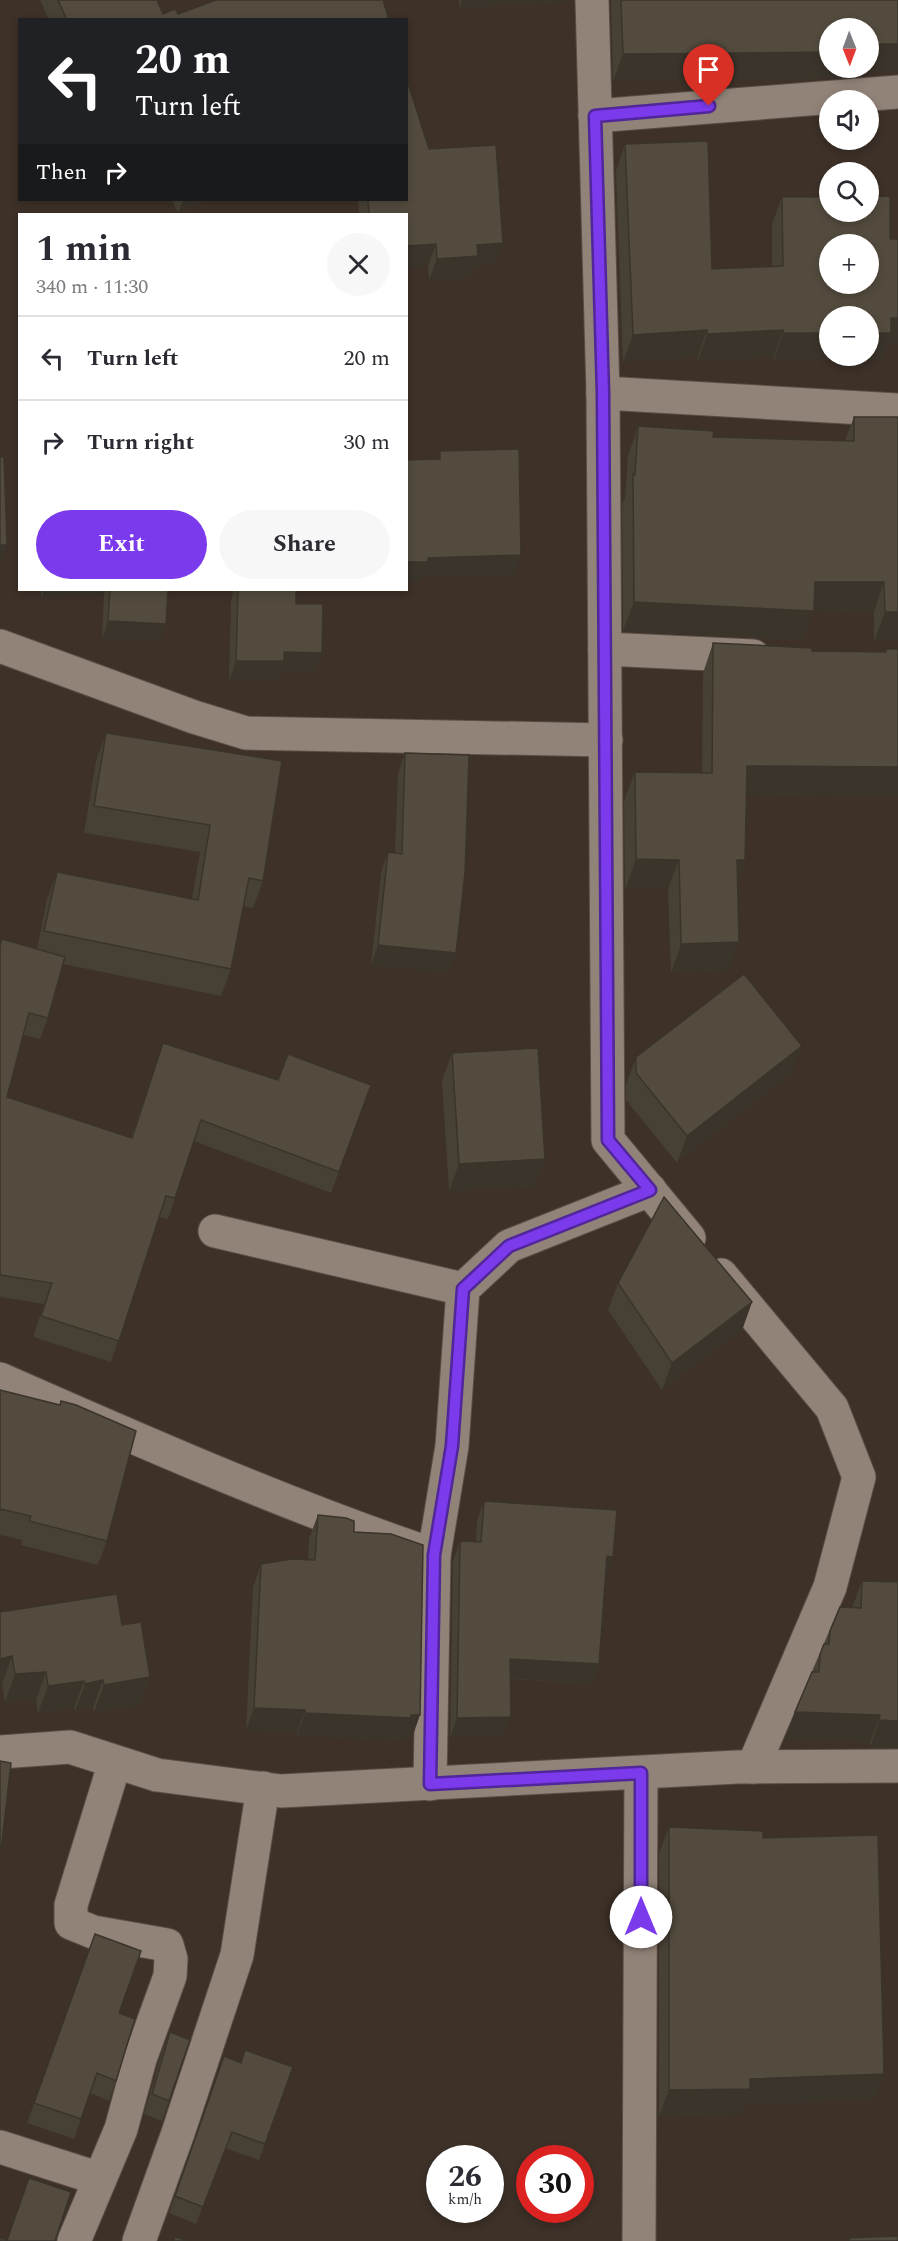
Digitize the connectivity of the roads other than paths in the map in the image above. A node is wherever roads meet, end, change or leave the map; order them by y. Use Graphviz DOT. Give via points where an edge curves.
graph roads {
  1 [pos="592,0"];
  2 [pos="898,92"];
  3 [pos="595,116"];
  4 [pos="603,393"];
  5 [pos="898,410"];
  6 [pos="0,646"];
  7 [pos="605,649"];
  8 [pos="787,658"];
  9 [pos="606,740"];
  10 [pos="650,1190"];
  11 [pos="215,1231"];
  12 [pos="463,1289"];
  13 [pos="0,1379"];
  14 [pos="434,1555"];
  15 [pos="0,1752"];
  16 [pos="115,1762"];
  17 [pos="898,1766"];
  18 [pos="753,1767"];
  19 [pos="641,1773"];
  20 [pos="430,1784"];
  21 [pos="263,1788"];
  22 [pos="0,2147"];
  23 [pos="100,2180"];
  24 [pos="74,2241"];
  25 [pos="139,2241"];
  26 [pos="639,2241"];
  1 -- 3 [label="street"];
  2 -- 3 [label="street"];
  3 -- 4 [label="street"];
  4 -- 5 [label="street"];
  4 -- 7 [label="street"];
  6 -- 9 [label="street" via="246,733"];
  7 -- 8 [label="street"];
  7 -- 9 [label="street"];
  9 -- 10 [label="street" via="608,1140"];
  10 -- 12 [label="street" via="509,1246"];
  10 -- 18 [label="street" via="832,1408 859,1477 830,1587"];
  11 -- 12 [label="street"];
  12 -- 14 [label="street" via="452,1446"];
  13 -- 14 [label="street" via="171,1454"];
  14 -- 20 [label="street"];
  15 -- 16 [label="street" via="70,1747"];
  16 -- 21 [label="street" via="157,1775"];
  16 -- 23 [label="street" via="71,1905 71,1923 93,1932 167,1945 171,1959 170,1976 140,2059 121,2129"];
  17 -- 18 [label="street"];
  18 -- 19 [label="street"];
  19 -- 20 [label="street"];
  19 -- 26 [label="street"];
  20 -- 21 [label="street" via="281,1791"];
  21 -- 25 [label="street" via="237,1955"];
  22 -- 23 [label="street"];
  23 -- 24 [label="street"];
}
